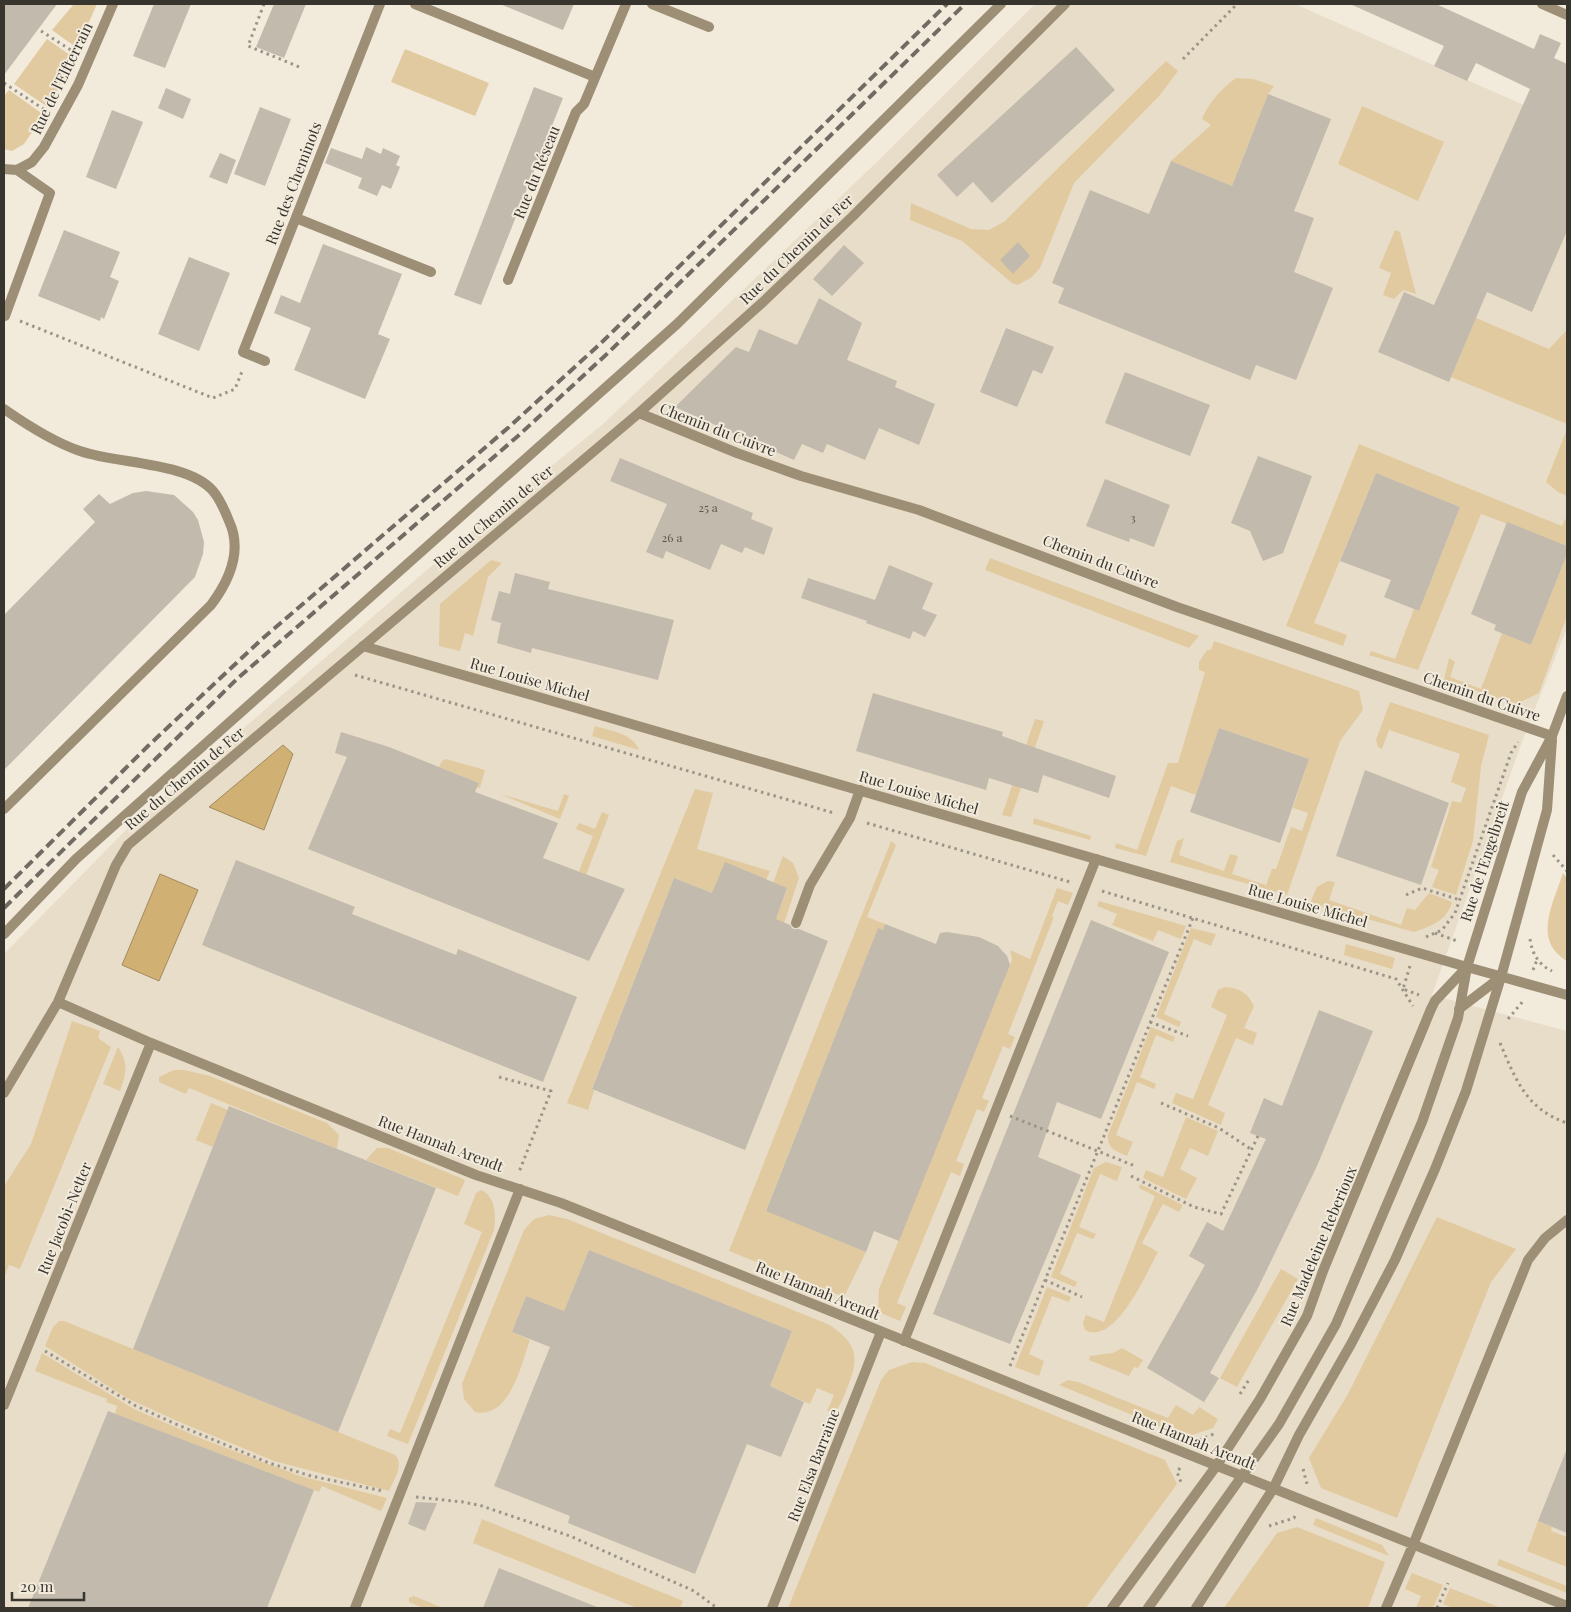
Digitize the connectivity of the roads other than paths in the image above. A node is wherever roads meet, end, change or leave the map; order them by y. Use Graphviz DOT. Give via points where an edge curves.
graph roads {
  1 [pos="113,4"];
  2 [pos="380,4"];
  3 [pos="415,4"];
  4 [pos="626,4"];
  5 [pos="652,4"];
  6 [pos="1002,4"];
  7 [pos="1065,4"];
  8 [pos="1542,4"];
  9 [pos="1567,15"];
  10 [pos="709,27"];
  11 [pos="595,78"];
  12 [pos="4,169"];
  13 [pos="17,170"];
  14 [pos="296,218"];
  15 [pos="430,272"];
  16 [pos="508,280"];
  17 [pos="5,316"];
  18 [pos="265,361"];
  19 [pos="4,409"];
  20 [pos="639,413"];
  21 [pos="363,646"];
  22 [pos="1567,696"];
  23 [pos="1552,736"];
  24 [pos="860,790"];
  25 [pos="4,809"];
  26 [pos="1096,859"];
  27 [pos="796,923"];
  28 [pos="4,934"];
  29 [pos="1467,967"];
  30 [pos="1500,977"];
  31 [pos="1567,994"];
  32 [pos="58,1002"];
  33 [pos="1459,1009"];
  34 [pos="151,1043"];
  35 [pos="4,1093"];
  36 [pos="516,1188"];
  37 [pos="1567,1220"];
  38 [pos="881,1332"];
  39 [pos="904,1341"];
  40 [pos="4,1405"];
  41 [pos="1217,1465"];
  42 [pos="1243,1475"];
  43 [pos="1273,1488"];
  44 [pos="1413,1545"];
  45 [pos="1567,1606"];
  46 [pos="356,1608"];
  47 [pos="772,1608"];
  48 [pos="1112,1608"];
  49 [pos="1148,1608"];
  50 [pos="1196,1608"];
  51 [pos="1386,1608"];
  1 -- 13 [label="street, Rue de l'Elfterrain" via="89,62 59,120 32,162"];
  2 -- 14 [label="street, Rue des Cheminots"];
  3 -- 11 [label="street"];
  4 -- 11 [label="street, Rue du Réseau"];
  5 -- 10 [label="street"];
  6 -- 28 [label="street" via="677,324 76,859"];
  7 -- 20 [label="street, Rue du Chemin de Fer" via="853,216"];
  8 -- 9 [label="street"];
  11 -- 16 [label="street, Rue du Réseau" via="584,104 576,112"];
  12 -- 13 [label="street"];
  13 -- 17 [label="street" via="50,193"];
  14 -- 15 [label="street"];
  14 -- 18 [label="street, Rue des Cheminots" via="243,352"];
  19 -- 25 [label="street" via="26,425 80,451 163,468 198,479 213,490 223,506 235,544 230,574 211,605"];
  20 -- 21 [label="street, Rue du Chemin de Fer"];
  20 -- 23 [label="street, Chemin du Cuivre" via="801,476 920,510 1252,633"];
  21 -- 24 [label="street, Rue Louise Michel"];
  21 -- 32 [label="street, Rue du Chemin de Fer" via="128,845 116,864"];
  22 -- 23 [label="street, Rue de l'Engelbreit"];
  23 -- 29 [label="street, Rue de l'Engelbreit" via="1522,792"];
  23 -- 30 [label="street, Rue de l'Engelbreit" via="1547,810"];
  24 -- 26 [label="street, Rue Louise Michel"];
  24 -- 27 [label="street" via="850,818 810,885"];
  26 -- 29 [label="street, Rue Louise Michel"];
  26 -- 39 [label="street"];
  29 -- 30 [label="street"];
  29 -- 33 [label="street"];
  29 -- 41 [label="street, Rue Madeleine Reberioux" via="1435,1000 1307,1316"];
  30 -- 31 [label="street"];
  30 -- 33 [label="street"];
  30 -- 43 [label="street" via="1466,1091 1427,1187 1390,1268"];
  32 -- 34 [label="street, Rue Hannah Arendt"];
  32 -- 35 [label="street, Rue du Chemin de Fer"];
  33 -- 42 [label="street" via="1422,1122 1336,1324 1279,1424"];
  34 -- 36 [label="street, Rue Hannah Arendt" via="476,1175"];
  34 -- 40 [label="street, Rue Jacobi-Netter"];
  36 -- 38 [label="street, Rue Hannah Arendt" via="570,1206"];
  36 -- 46 [label="street"];
  37 -- 44 [label="street" via="1545,1238 1528,1260"];
  38 -- 39 [label="street, Rue Hannah Arendt"];
  38 -- 47 [label="street, Rue Elsa Barraine"];
  39 -- 41 [label="street, Rue Hannah Arendt"];
  41 -- 42 [label="street, Rue Hannah Arendt"];
  41 -- 48 [label="street, Rue Madeleine Reberioux"];
  42 -- 43 [label="street, Rue Hannah Arendt"];
  42 -- 49 [label="street"];
  43 -- 44 [label="street, Rue Hannah Arendt"];
  43 -- 50 [label="street"];
  44 -- 45 [label="street, Rue Hannah Arendt"];
  44 -- 51 [label="street"];
}
